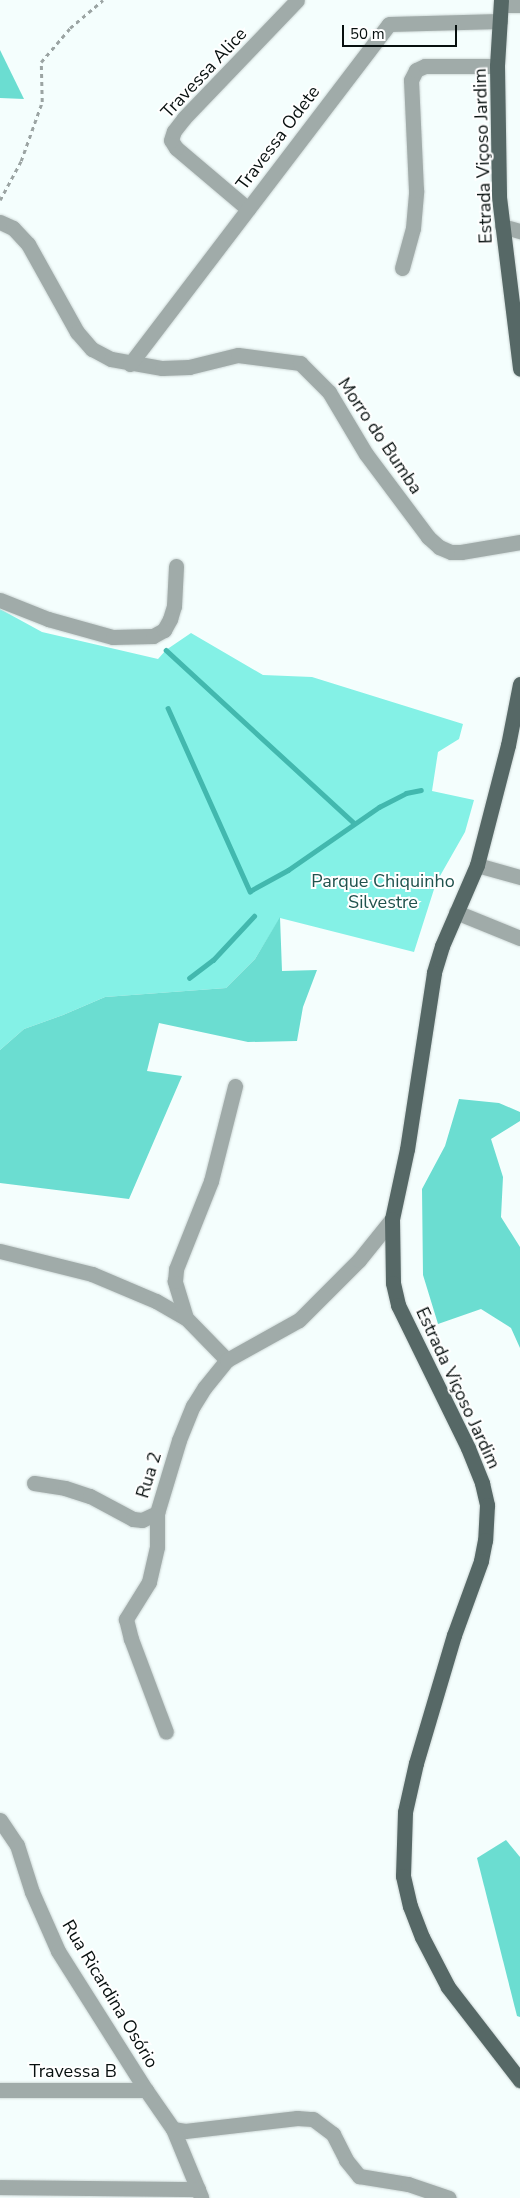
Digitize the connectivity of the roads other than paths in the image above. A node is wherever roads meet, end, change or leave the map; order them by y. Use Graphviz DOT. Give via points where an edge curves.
graph roads {
  1 [pos="297,0"];
  2 [pos="501,2"];
  3 [pos="520,5"];
  4 [pos="500,21"];
  5 [pos="498,66"];
  6 [pos="248,209"];
  7 [pos="0,222"];
  8 [pos="502,226"];
  9 [pos="520,231"];
  10 [pos="402,268"];
  11 [pos="130,364"];
  12 [pos="520,369"];
  13 [pos="520,542"];
  14 [pos="176,566"];
  15 [pos="0,600"];
  16 [pos="520,684"];
  17 [pos="477,866"];
  18 [pos="520,877"];
  19 [pos="456,912"];
  20 [pos="520,938"];
  21 [pos="235,1086"];
  22 [pos="392,1219"];
  23 [pos="0,1251"];
  24 [pos="186,1318"];
  25 [pos="227,1360"];
  26 [pos="34,1483"];
  27 [pos="157,1513"];
  28 [pos="166,1732"];
  29 [pos="0,1820"];
  30 [pos="520,2080"];
  31 [pos="0,2090"];
  32 [pos="146,2090"];
  33 [pos="173,2129"];
  34 [pos="0,2187"];
  35 [pos="200,2194"];
  36 [pos="449,2198"];
  1 -- 6 [label="street, Travessa Alice" via="184,118 171,140 176,148"];
  2 -- 3 [label="street"];
  2 -- 4 [label="main road, Estrada Viçoso Jardim"];
  4 -- 5 [label="main road, Estrada Viçoso Jardim"];
  4 -- 6 [label="street, Travessa Odete" via="388,24"];
  5 -- 8 [label="main road, Estrada Viçoso Jardim"];
  5 -- 10 [label="street" via="425,66 416,70 410,80 416,190 413,228"];
  6 -- 11 [label="street, Travessa Odete"];
  7 -- 11 [label="street, Morro do Bumba" via="13,228 28,244 76,332 92,349 111,360"];
  8 -- 9 [label="street"];
  8 -- 12 [label="main road, Estrada Viçoso Jardim"];
  11 -- 13 [label="street, Morro do Bumba" via="189,367 238,355 300,363 329,392 366,454 438,547 461,552"];
  14 -- 15 [label="street" via="174,606 170,619 164,630 152,636 113,637 48,619"];
  16 -- 17 [label="main road, Estrada Viçoso Jardim"];
  17 -- 18 [label="street"];
  17 -- 19 [label="main road, Estrada Viçoso Jardim"];
  19 -- 20 [label="street"];
  19 -- 22 [label="main road, Estrada Viçoso Jardim" via="434,973 407,1149"];
  21 -- 24 [label="street" via="211,1181 176,1269"];
  22 -- 25 [label="street" via="359,1260 299,1320"];
  22 -- 30 [label="main road, Estrada Viçoso Jardim" via="393,1283 398,1305 468,1448 487,1505 481,1561 454,1635 416,1763 405,1812 403,1876 422,1937 448,1987"];
  23 -- 24 [label="street" via="92,1274 156,1301"];
  24 -- 25 [label="street"];
  25 -- 27 [label="street, Rua 2" via="193,1406"];
  26 -- 27 [label="street, Rua 2" via="90,1496 133,1518 142,1520"];
  27 -- 28 [label="street" via="157,1548 149,1582 126,1619"];
  29 -- 32 [label="street, Rua Ricardina Osório" via="17,1845 35,1900 58,1951"];
  31 -- 32 [label="street, Travessa B"];
  32 -- 33 [label="street, Rua Ricardina Osório"];
  33 -- 35 [label="street, Rua Ricardina Osório"];
  33 -- 36 [label="street" via="185,2131 313,2119 333,2134 358,2176 408,2184"];
  34 -- 35 [label="street"];
}
